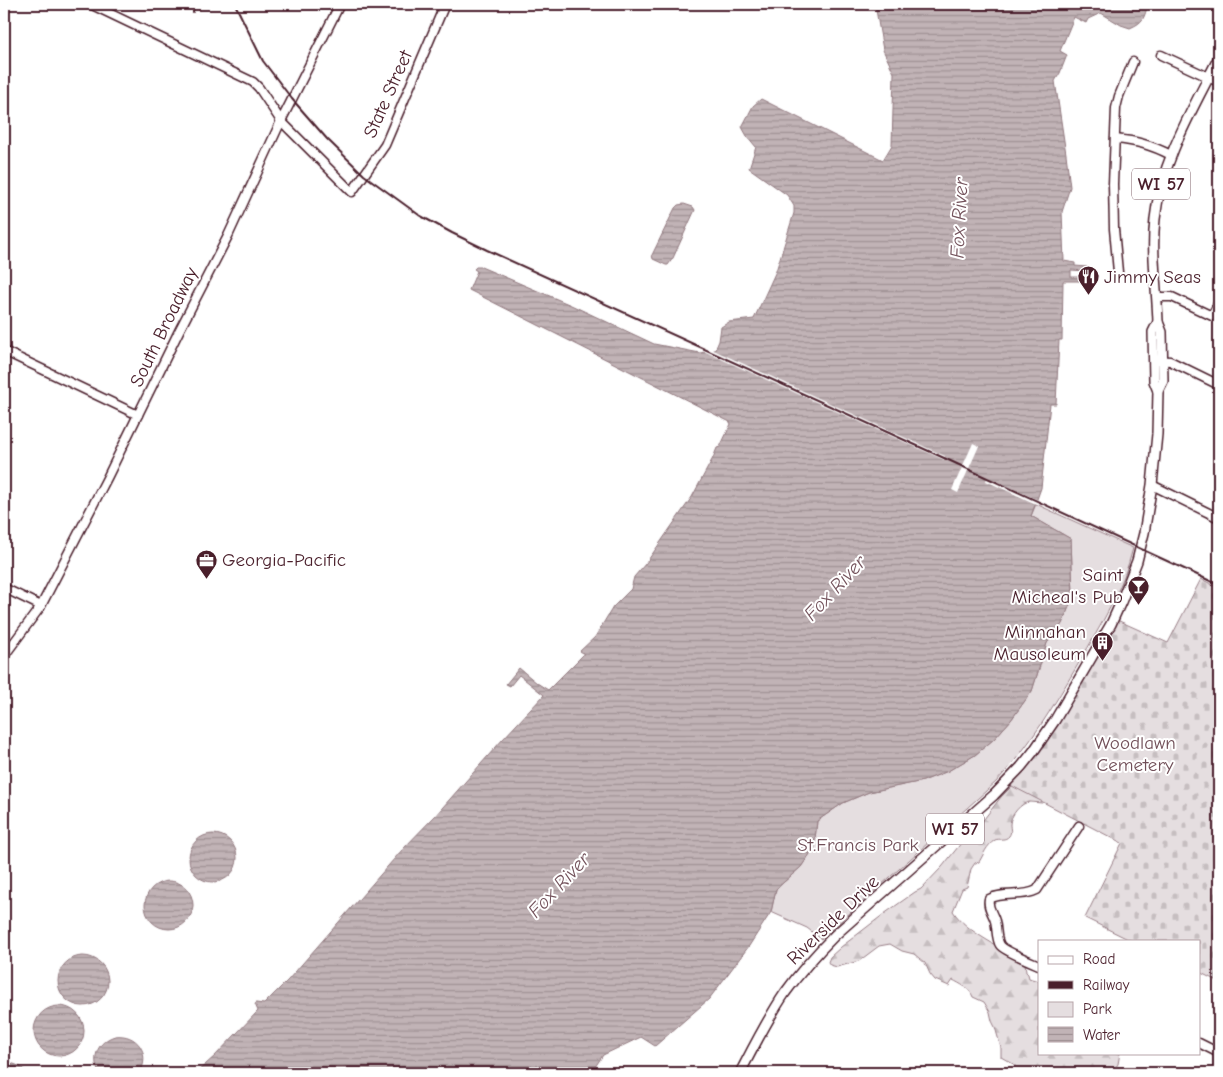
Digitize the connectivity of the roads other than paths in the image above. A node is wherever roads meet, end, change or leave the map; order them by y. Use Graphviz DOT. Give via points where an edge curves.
graph roads {
  1 [pos="90,4"];
  2 [pos="340,4"];
  3 [pos="445,4"];
  4 [pos="1162,54"];
  5 [pos="1219,57"];
  6 [pos="1133,62"];
  7 [pos="1209,77"];
  8 [pos="1219,82"];
  9 [pos="281,121"];
  10 [pos="1115,139"];
  11 [pos="1171,155"];
  12 [pos="1118,272"];
  13 [pos="1157,297"];
  14 [pos="1219,302"];
  15 [pos="4,351"];
  16 [pos="1158,360"];
  17 [pos="1219,385"];
  18 [pos="138,415"];
  19 [pos="1152,485"];
  20 [pos="1219,518"];
  21 [pos="4,588"];
  22 [pos="41,606"];
  23 [pos="4,656"];
  24 [pos="1078,826"];
  25 [pos="1038,965"];
  26 [pos="1200,1044"];
  27 [pos="1219,1053"];
  28 [pos="740,1073"];
  1 -- 9 [label="street" via="252,82"];
  2 -- 9 [label="street, South Broadway"];
  3 -- 9 [label="street, State Street" via="385,145 352,192"];
  4 -- 7 [label="street"];
  5 -- 7 [label="main road, WI 57"];
  6 -- 10 [label="street" via="1118,96"];
  7 -- 8 [label="street"];
  7 -- 11 [label="main road, WI 57"];
  9 -- 18 [label="street, South Broadway" via="228,236"];
  10 -- 11 [label="street" via="1144,143"];
  10 -- 12 [label="street" via="1114,229"];
  11 -- 13 [label="main road, WI 57" via="1154,220"];
  13 -- 14 [label="street" via="1172,297 1212,316"];
  13 -- 16 [label="main road, WI 57" via="1158,322 1162,332"];
  15 -- 18 [label="street"];
  16 -- 17 [label="street" via="1170,361"];
  16 -- 19 [label="main road, WI 57" via="1163,381 1158,391"];
  18 -- 22 [label="street, South Broadway"];
  19 -- 20 [label="street"];
  19 -- 28 [label="main road, Riverside Drive / WI 57" via="1137,561 1122,602 1055,720 1033,752 994,795 822,948 785,994"];
  21 -- 22 [label="street"];
  22 -- 23 [label="street, South Broadway"];
  24 -- 25 [label="street" via="1038,890 995,896 988,902 1000,945"];
  26 -- 27 [label="street"];
}
